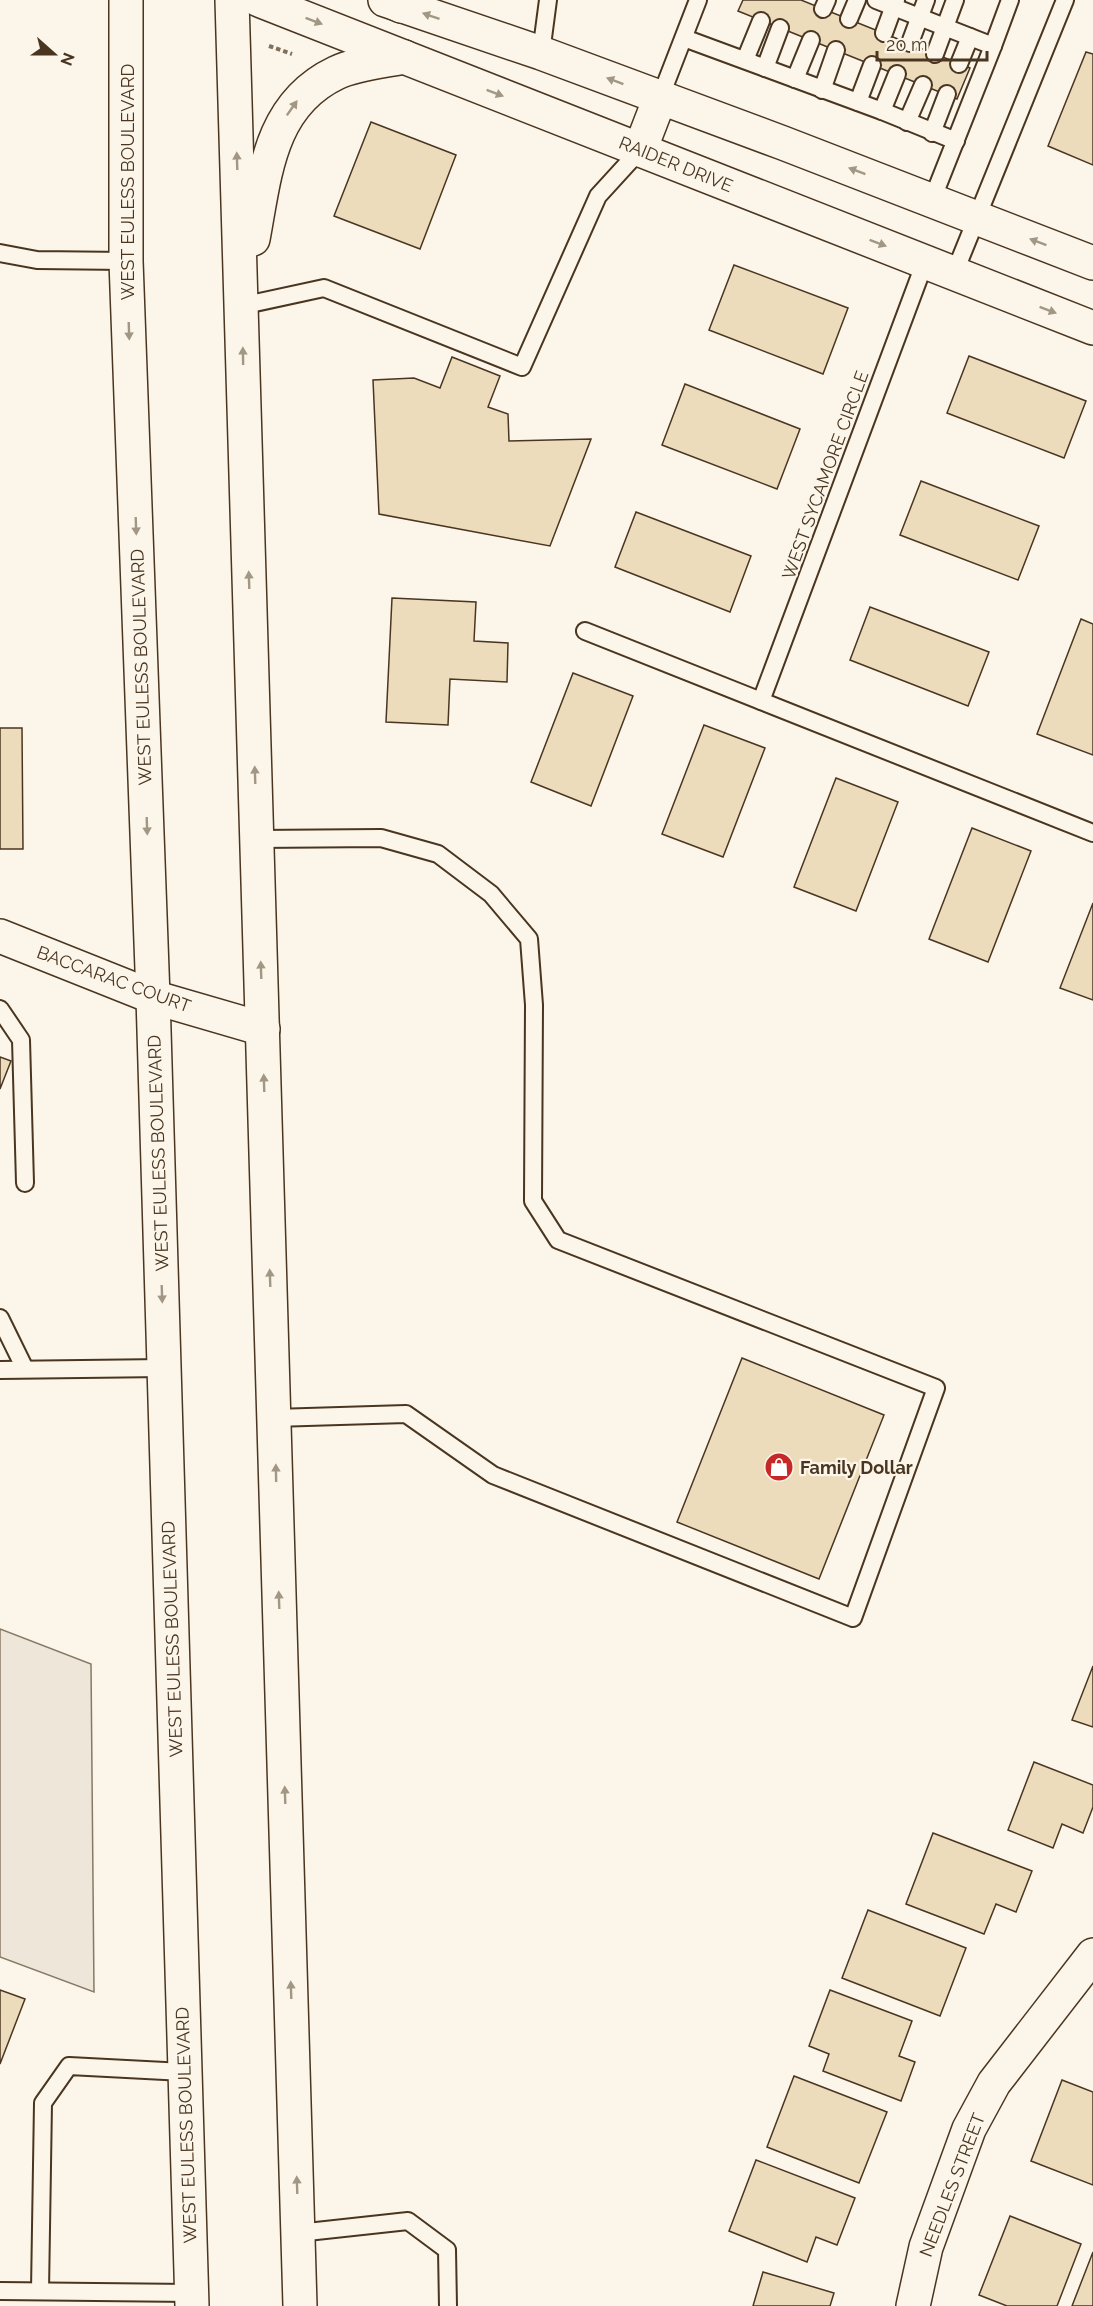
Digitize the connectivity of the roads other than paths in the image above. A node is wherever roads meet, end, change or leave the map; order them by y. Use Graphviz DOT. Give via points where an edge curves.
graph roads {
  1 [pos="126,0"];
  2 [pos="232,0"];
  3 [pos="259,0"];
  4 [pos="548,0"];
  5 [pos="698,0"];
  6 [pos="856,0"];
  7 [pos="876,0"];
  8 [pos="926,0"];
  9 [pos="955,0"];
  10 [pos="1010,0"];
  11 [pos="1065,0"];
  12 [pos="394,2"];
  13 [pos="895,4"];
  14 [pos="920,17"];
  15 [pos="849,19"];
  16 [pos="761,21"];
  17 [pos="946,27"];
  18 [pos="780,28"];
  19 [pos="884,33"];
  20 [pos="970,37"];
  21 [pos="684,38"];
  22 [pos="811,40"];
  23 [pos="910,43"];
  24 [pos="993,46"];
  25 [pos="837,51"];
  26 [pos="541,53"];
  27 [pos="935,54"];
  28 [pos="404,57"];
  29 [pos="745,60"];
  30 [pos="959,63"];
  31 [pos="872,64"];
  32 [pos="765,68"];
  33 [pos="897,74"];
  34 [pos="795,79"];
  35 [pos="922,85"];
  36 [pos="822,90"];
  37 [pos="947,94"];
  38 [pos="660,98"];
  39 [pos="858,102"];
  40 [pos="882,111"];
  41 [pos="907,122"];
  42 [pos="932,133"];
  43 [pos="956,141"];
  44 [pos="640,150"];
  45 [pos="932,200"];
  46 [pos="977,218"];
  47 [pos="0,253"];
  48 [pos="126,261"];
  49 [pos="1093,263"];
  50 [pos="940,268"];
  51 [pos="242,306"];
  52 [pos="1093,328"];
  53 [pos="585,631"];
  54 [pos="761,701"];
  55 [pos="1093,833"];
  56 [pos="257,839"];
  57 [pos="0,936"];
  58 [pos="153,997"];
  59 [pos="0,1010"];
  60 [pos="263,1029"];
  61 [pos="26,1183"];
  62 [pos="0,1318"];
  63 [pos="164,1368"];
  64 [pos="25,1369"];
  65 [pos="0,1370"];
  66 [pos="274,1418"];
  67 [pos="1093,1955"];
  68 [pos="1082,1988"];
  69 [pos="184,2072"];
  70 [pos="298,2233"];
  71 [pos="0,2291"];
  72 [pos="40,2291"];
  73 [pos="191,2299"];
  74 [pos="300,2306"];
  75 [pos="448,2306"];
  76 [pos="913,2306"];
  1 -- 48 [label="main road, WEST EULESS BOULEVARD"];
  51 -- 2 [label="main road, one-way"];
  3 -- 28 [label="main road, RAIDER DRIVE, one-way"];
  4 -- 26 [label="lane"];
  5 -- 21 [label="lane"];
  6 -- 15 [label="lane"];
  7 -- 13 [label="lane"];
  8 -- 14 [label="lane"];
  9 -- 17 [label="lane"];
  10 -- 24 [label="lane"];
  11 -- 46 [label="lane, WEST SYCAMORE CIRCLE"];
  26 -- 12 [label="main road, one-way"];
  13 -- 14 [label="lane"];
  13 -- 19 [label="lane"];
  14 -- 17 [label="lane"];
  14 -- 23 [label="lane"];
  16 -- 29 [label="lane"];
  17 -- 20 [label="lane"];
  17 -- 27 [label="lane"];
  18 -- 32 [label="lane"];
  20 -- 24 [label="lane"];
  20 -- 30 [label="lane"];
  21 -- 29 [label="lane"];
  21 -- 38 [label="lane"];
  22 -- 34 [label="lane"];
  24 -- 43 [label="lane"];
  25 -- 36 [label="lane"];
  38 -- 26 [label="main road, one-way"];
  28 -- 44 [label="main road, RAIDER DRIVE, one-way"];
  51 -- 28 [label="main road, one-way" via="268,158 300,96 338,72"];
  29 -- 32 [label="lane"];
  31 -- 39 [label="lane"];
  32 -- 34 [label="lane"];
  33 -- 40 [label="lane"];
  34 -- 36 [label="lane"];
  35 -- 41 [label="lane"];
  36 -- 39 [label="lane"];
  37 -- 42 [label="lane"];
  38 -- 44 [label="main road"];
  45 -- 38 [label="main road, one-way"];
  39 -- 40 [label="lane"];
  40 -- 41 [label="lane"];
  41 -- 42 [label="lane"];
  42 -- 43 [label="lane"];
  43 -- 45 [label="lane"];
  44 -- 50 [label="main road, RAIDER DRIVE, one-way"];
  44 -- 51 [label="lane" via="597,196 522,367 324,288"];
  45 -- 46 [label="main road"];
  49 -- 46 [label="main road, one-way"];
  46 -- 50 [label="lane, WEST SYCAMORE CIRCLE"];
  47 -- 48 [label="lane" via="37,260"];
  48 -- 58 [label="main road, WEST EULESS BOULEVARD, one-way"];
  50 -- 52 [label="main road, RAIDER DRIVE, one-way"];
  50 -- 54 [label="lane, WEST SYCAMORE CIRCLE"];
  56 -- 51 [label="main road, one-way"];
  53 -- 54 [label="lane"];
  54 -- 55 [label="lane"];
  60 -- 56 [label="main road, one-way"];
  56 -- 66 [label="lane" via="381,838 438,854 491,894 529,939 534,1005 533,1201 558,1240 936,1388 853,1618 493,1475 406,1414"];
  57 -- 58 [label="main road, BACCARAC COURT"];
  58 -- 60 [label="main road, BACCARAC COURT"];
  58 -- 63 [label="main road, WEST EULESS BOULEVARD, one-way"];
  59 -- 61 [label="lane" via="21,1040"];
  66 -- 60 [label="main road, one-way"];
  62 -- 64 [label="lane"];
  63 -- 64 [label="lane"];
  63 -- 69 [label="main road, WEST EULESS BOULEVARD"];
  64 -- 65 [label="lane"];
  70 -- 66 [label="main road, one-way"];
  67 -- 68 [label="main road, NEEDLES STREET"];
  68 -- 76 [label="main road, NEEDLES STREET" via="994,2083 969,2129 926,2247"];
  69 -- 72 [label="lane" via="69,2066 57,2081 44,2103"];
  69 -- 73 [label="main road, WEST EULESS BOULEVARD"];
  70 -- 74 [label="main road"];
  70 -- 75 [label="lane" via="408,2221 447,2250"];
  71 -- 72 [label="lane"];
  72 -- 73 [label="lane"];
}
